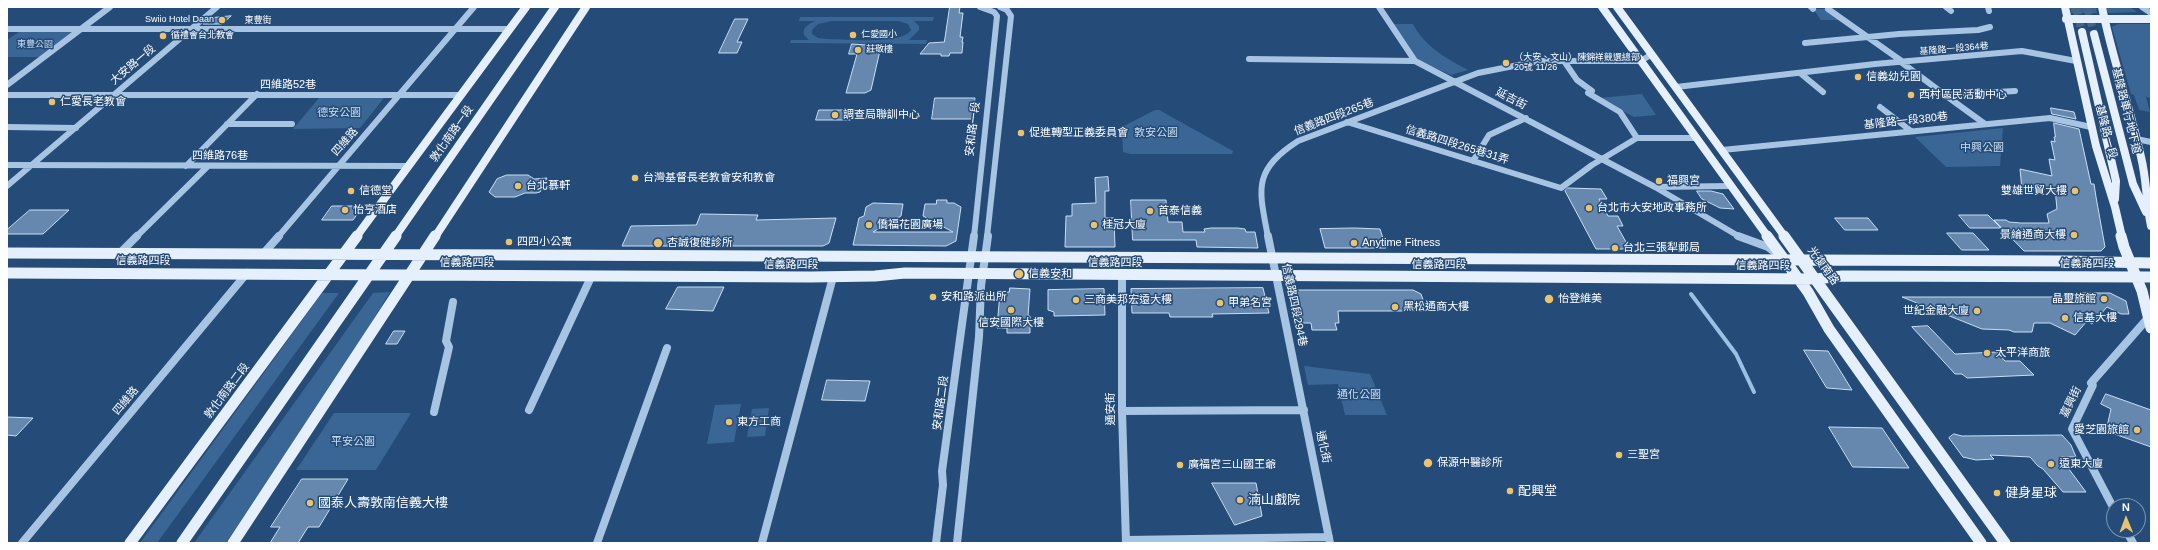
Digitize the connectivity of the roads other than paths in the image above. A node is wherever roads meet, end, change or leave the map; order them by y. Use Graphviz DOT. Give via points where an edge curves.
graph roads {
  1 [pos="110,7"];
  2 [pos="217,7"];
  3 [pos="474,7"];
  4 [pos="526,7"];
  5 [pos="555,7"];
  6 [pos="586,7"];
  7 [pos="980,7"];
  8 [pos="1379,7"];
  9 [pos="1602,7"];
  10 [pos="1618,7"];
  11 [pos="2061,7"];
  12 [pos="2065,7"];
  13 [pos="2102,7"];
  14 [pos="2142,7"];
  15 [pos="1004,8"];
  16 [pos="1828,9"];
  17 [pos="994,12"];
  18 [pos="2151,13"];
  19 [pos="2066,19"];
  20 [pos="2104,19"];
  21 [pos="2151,19"];
  22 [pos="1990,27"];
  23 [pos="7,28"];
  24 [pos="82,29"];
  25 [pos="192,29"];
  26 [pos="454,29"];
  27 [pos="510,29"];
  28 [pos="2082,32"];
  29 [pos="2094,34"];
  30 [pos="1867,37"];
  31 [pos="1805,43"];
  32 [pos="1652,54"];
  33 [pos="1249,59"];
  34 [pos="1415,61"];
  35 [pos="1564,61"];
  36 [pos="1641,61"];
  37 [pos="2076,61"];
  38 [pos="1902,62"];
  39 [pos="1800,73"];
  40 [pos="1456,82"];
  41 [pos="7,85"];
  42 [pos="1676,87"];
  43 [pos="2015,91"];
  44 [pos="1823,92"];
  45 [pos="115,94"];
  46 [pos="257,94"];
  47 [pos="7,95"];
  48 [pos="399,95"];
  49 [pos="461,95"];
  50 [pos="1945,95"];
  51 [pos="1880,107"];
  52 [pos="1526,118"];
  53 [pos="1347,122"];
  54 [pos="227,124"];
  55 [pos="292,124"];
  56 [pos="1985,124"];
  57 [pos="7,127"];
  58 [pos="2091,127"];
  59 [pos="76,128"];
  60 [pos="1911,131"];
  61 [pos="1637,138"];
  62 [pos="1695,138"];
  63 [pos="2136,139"];
  64 [pos="2151,142"];
  65 [pos="1722,150"];
  66 [pos="1600,159"];
  67 [pos="1473,161"];
  68 [pos="7,165"];
  69 [pos="32,165"];
  70 [pos="340,165"];
  71 [pos="186,166"];
  72 [pos="208,166"];
  73 [pos="409,166"];
  74 [pos="7,186"];
  75 [pos="1730,186"];
  76 [pos="1656,187"];
  77 [pos="2115,207"];
  78 [pos="2148,215"];
  79 [pos="2151,226"];
  80 [pos="7,253"];
  81 [pos="119,254"];
  82 [pos="263,254"];
  83 [pos="344,254"];
  84 [pos="382,255"];
  85 [pos="423,255"];
  86 [pos="1273,258"];
  87 [pos="1784,260"];
  88 [pos="1802,260"];
  89 [pos="2130,262"];
  90 [pos="2151,263"];
  91 [pos="971,266"];
  92 [pos="984,266"];
  93 [pos="7,273"];
  94 [pos="247,273"];
  95 [pos="330,273"];
  96 [pos="368,274"];
  97 [pos="410,274"];
  98 [pos="592,275"];
  99 [pos="1122,275"];
  100 [pos="1277,276"];
  101 [pos="2136,276"];
  102 [pos="833,277"];
  103 [pos="2151,277"];
  104 [pos="1798,279"];
  105 [pos="1816,279"];
  106 [pos="453,302"];
  107 [pos="2150,323"];
  108 [pos="667,348"];
  109 [pos="1294,356"];
  110 [pos="529,410"];
  111 [pos="1304,410"];
  112 [pos="1122,411"];
  113 [pos="434,412"];
  114 [pos="2108,498"];
  115 [pos="1330,540"];
  116 [pos="1126,542"];
  117 [pos="22,543"];
  118 [pos="130,543"];
  119 [pos="182,543"];
  120 [pos="233,543"];
  121 [pos="597,543"];
  122 [pos="762,543"];
  123 [pos="936,543"];
  124 [pos="957,543"];
  125 [pos="1981,543"];
  126 [pos="2005,543"];
  1 -- 24 [label="street"];
  2 -- 25 [label="street, 大安路一段"];
  3 -- 26 [label="street, 四維路"];
  4 -- 27 [label="main road, 敦化南路一段"];
  5 -- 84 [label="main road, 敦化南路一段"];
  6 -- 85 [label="main road"];
  7 -- 17 [label="street"];
  8 -- 34 [label="street, 延吉街"];
  9 -- 36 [label="main road"];
  10 -- 32 [label="main road, 光復南路"];
  11 -- 19 [label="street, 基隆路一段"];
  12 -- 19 [label="main road"];
  13 -- 20 [label="main road"];
  14 -- 18 [label="street"];
  15 -- 17 [label="street"];
  15 -- 92 [label="street" via="1011,16"];
  16 -- 30 [label="street"];
  17 -- 91 [label="street, 安和路一段" via="997,16"];
  19 -- 20 [label="main road"];
  19 -- 37 [label="main road, 基隆路一段"];
  20 -- 21 [label="main road"];
  20 -- 63 [label="main road"];
  22 -- 30 [label="street" via="1978,30"];
  23 -- 24 [label="street, 東豐街"];
  24 -- 25 [label="street, 東豐街"];
  24 -- 41 [label="street"];
  25 -- 26 [label="street, 東豐街"];
  25 -- 45 [label="street, 大安路一段"];
  26 -- 27 [label="street, 東豐街"];
  26 -- 48 [label="street, 四維路"];
  27 -- 49 [label="main road, 敦化南路一段"];
  28 -- 77 [label="main road" via="2116,181"];
  29 -- 78 [label="main road, 基隆路車行地下道" via="2133,184"];
  30 -- 31 [label="street"];
  30 -- 38 [label="street"];
  32 -- 36 [label="street"];
  32 -- 42 [label="main road, 光復南路"];
  33 -- 34 [label="street"];
  34 -- 40 [label="street, 延吉街"];
  35 -- 36 [label="street, 信義路四段265巷"];
  35 -- 40 [label="street, 信義路四段265巷" via="1515,64 1478,73"];
  35 -- 61 [label="street" via="1577,80 1592,91 1588,94 1620,112"];
  36 -- 62 [label="main road"];
  37 -- 38 [label="street, 基隆路一段364巷" via="2022,51"];
  37 -- 58 [label="main road, 基隆路一段"];
  38 -- 39 [label="street, 基隆路一段364巷"];
  38 -- 50 [label="street"];
  39 -- 42 [label="street, 基隆路一段364巷"];
  39 -- 44 [label="street"];
  40 -- 52 [label="street, 延吉街"];
  40 -- 53 [label="street, 信義路四段265巷"];
  42 -- 65 [label="main road, 光復南路"];
  43 -- 50 [label="street"];
  45 -- 46 [label="street, 四維路52巷"];
  45 -- 47 [label="street, 四維路52巷"];
  45 -- 59 [label="street, 大安路一段"];
  46 -- 48 [label="street, 四維路52巷"];
  46 -- 54 [label="street"];
  48 -- 49 [label="street, 四維路52巷"];
  48 -- 70 [label="street, 四維路"];
  49 -- 73 [label="main road, 敦化南路一段"];
  50 -- 56 [label="street"];
  51 -- 60 [label="street"];
  52 -- 66 [label="street, 延吉街"];
  52 -- 67 [label="street" via="1490,135"];
  53 -- 67 [label="street, 信義路四段265巷31弄"];
  53 -- 86 [label="street, 信義路四段265巷" via="1298,141 1281,153 1268,168 1260,195"];
  54 -- 55 [label="street"];
  54 -- 71 [label="street"];
  56 -- 58 [label="street, 基隆路一段380巷" via="2050,118"];
  56 -- 60 [label="street, 基隆路一段380巷"];
  57 -- 59 [label="street"];
  58 -- 77 [label="main road, 基隆路一段"];
  59 -- 69 [label="street, 大安路一段"];
  60 -- 65 [label="street, 基隆路一段380巷"];
  61 -- 62 [label="street"];
  61 -- 66 [label="street"];
  62 -- 75 [label="main road"];
  63 -- 64 [label="street"];
  63 -- 78 [label="main road" via="2147,179"];
  65 -- 88 [label="main road, 光復南路"];
  66 -- 67 [label="street, 信義路四段265巷31弄" via="1561,188"];
  66 -- 76 [label="street, 延吉街"];
  68 -- 69 [label="street, 四維路76巷"];
  69 -- 71 [label="street, 四維路76巷"];
  69 -- 74 [label="street, 大安路一段"];
  70 -- 72 [label="street, 四維路76巷"];
  70 -- 73 [label="street, 四維路76巷"];
  70 -- 82 [label="street, 四維路"];
  71 -- 72 [label="street, 四維路76巷"];
  72 -- 81 [label="street"];
  73 -- 83 [label="main road, 敦化南路一段"];
  75 -- 76 [label="street, 延吉街"];
  75 -- 87 [label="main road"];
  76 -- 87 [label="street, 延吉街" via="1733,234 1768,247"];
  77 -- 89 [label="main road, 基隆路一段"];
  78 -- 79 [label="main road"];
  80 -- 81 [label="main road, 信義路四段"];
  81 -- 82 [label="main road, 信義路四段"];
  82 -- 83 [label="main road, 信義路四段"];
  83 -- 84 [label="main road, 信義路四段"];
  83 -- 95 [label="main road, 敦化南路二段"];
  84 -- 85 [label="main road, 信義路四段"];
  84 -- 96 [label="main road, 敦化南路一段"];
  85 -- 91 [label="main road, 信義路四段"];
  85 -- 97 [label="main road"];
  86 -- 87 [label="main road, 信義路四段"];
  86 -- 92 [label="main road, 信義路四段"];
  86 -- 100 [label="street, 信義路四段294巷"];
  87 -- 88 [label="main road, 信義路四段"];
  87 -- 104 [label="main road"];
  88 -- 89 [label="main road, 信義路四段"];
  88 -- 105 [label="main road, 光復南路"];
  89 -- 90 [label="main road, 信義路四段"];
  89 -- 101 [label="main road, 基隆路一段"];
  91 -- 92 [label="main road, 信義路四段"];
  91 -- 92 [label="main road, 信義路四段"];
  91 -- 102 [label="main road, 信義路四段"];
  91 -- 123 [label="street, 安和路二段" via="942,471 943,485"];
  92 -- 99 [label="main road, 信義路四段"];
  92 -- 124 [label="street"];
  93 -- 94 [label="main road, 信義路四段"];
  94 -- 95 [label="main road, 信義路四段"];
  94 -- 117 [label="street, 四維路"];
  95 -- 96 [label="main road, 信義路四段"];
  95 -- 118 [label="main road, 敦化南路二段"];
  96 -- 97 [label="main road, 信義路四段"];
  96 -- 119 [label="main road"];
  97 -- 98 [label="main road, 信義路四段"];
  97 -- 120 [label="main road"];
  98 -- 102 [label="main road, 信義路四段"];
  98 -- 110 [label="street"];
  99 -- 100 [label="main road, 信義路四段"];
  99 -- 112 [label="street, 通安街"];
  100 -- 104 [label="main road, 信義路四段"];
  100 -- 109 [label="street, 信義路四段294巷"];
  101 -- 103 [label="main road, 信義路四段"];
  101 -- 105 [label="main road, 信義路四段" via="1842,276"];
  101 -- 107 [label="main road, 基隆路一段"];
  102 -- 122 [label="street"];
  104 -- 105 [label="main road, 信義路四段"];
  104 -- 125 [label="main road" via="1829,330"];
  105 -- 126 [label="main road, 光復南路"];
  106 -- 113 [label="street" via="446,341 449,347"];
  107 -- 114 [label="street, 嘉興街" via="2091,383 2093,385 2072,429"];
  108 -- 121 [label="street"];
  109 -- 111 [label="street, 通化街"];
  111 -- 112 [label="street"];
  111 -- 115 [label="street, 通化街"];
  112 -- 116 [label="street, 通安街"];
  115 -- 116 [label="street"];
}
